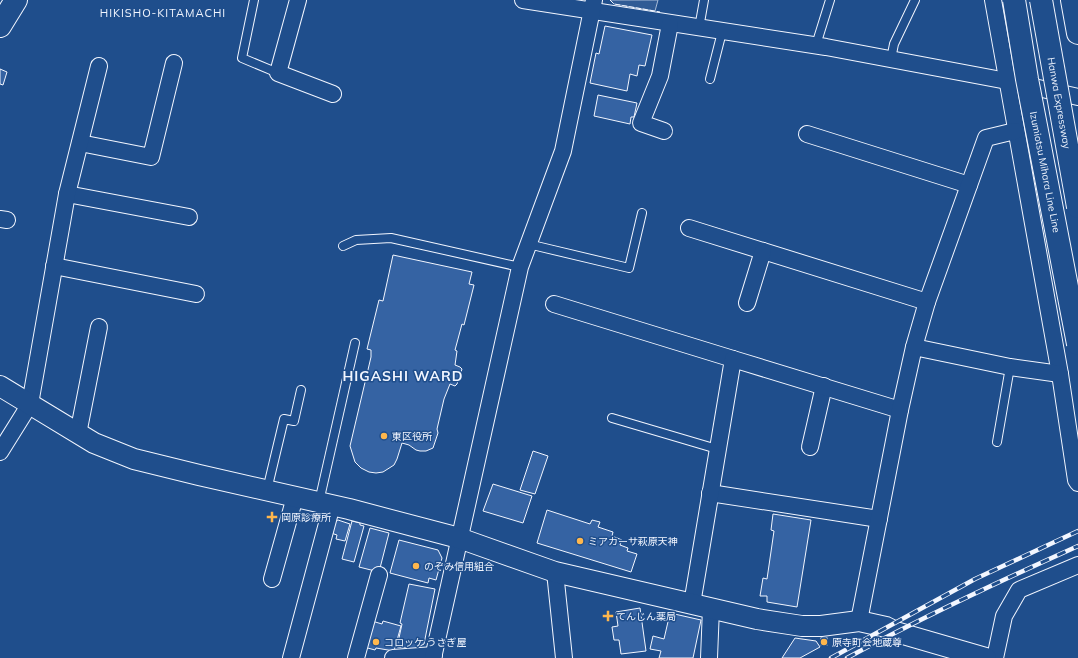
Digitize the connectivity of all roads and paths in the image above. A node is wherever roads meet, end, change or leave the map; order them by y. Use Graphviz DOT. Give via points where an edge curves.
graph roads {
  1 [pos="16,0"];
  2 [pos="254,0"];
  3 [pos="298,0"];
  4 [pos="523,0"];
  5 [pos="704,0"];
  6 [pos="830,0"];
  7 [pos="915,0"];
  8 [pos="993,0"];
  9 [pos="1014,0"];
  10 [pos="1041,0"];
  11 [pos="1072,0"];
  12 [pos="593,5"];
  13 [pos="670,24"];
  14 [pos="0,26"];
  15 [pos="699,28"];
  16 [pos="722,32"];
  17 [pos="1078,33"];
  18 [pos="816,45"];
  19 [pos="891,59"];
  20 [pos="174,63"];
  21 [pos="99,66"];
  22 [pos="278,73"];
  23 [pos="710,79"];
  24 [pos="1007,81"];
  25 [pos="333,94"];
  26 [pos="1078,97"];
  27 [pos="664,131"];
  28 [pos="1015,131"];
  29 [pos="807,134"];
  30 [pos="80,143"];
  31 [pos="969,186"];
  32 [pos="67,194"];
  33 [pos="1078,207"];
  34 [pos="642,213"];
  35 [pos="189,217"];
  36 [pos="689,228"];
  37 [pos="528,244"];
  38 [pos="343,246"];
  39 [pos="763,251"];
  40 [pos="54,266"];
  41 [pos="520,267"];
  42 [pos="196,294"];
  43 [pos="748,302"];
  44 [pos="927,302"];
  45 [pos="554,304"];
  46 [pos="99,327"];
  47 [pos="355,343"];
  48 [pos="1078,344"];
  49 [pos="914,347"];
  50 [pos="733,359"];
  51 [pos="1010,367"];
  52 [pos="1060,374"];
  53 [pos="0,386"];
  54 [pos="824,386"];
  55 [pos="301,390"];
  56 [pos="30,404"];
  57 [pos="900,410"];
  58 [pos="612,418"];
  59 [pos="78,434"];
  60 [pos="997,442"];
  61 [pos="810,446"];
  62 [pos="717,449"];
  63 [pos="0,452"];
  64 [pos="1078,483"];
  65 [pos="267,490"];
  66 [pos="710,493"];
  67 [pos="295,496"];
  68 [pos="325,503"];
  69 [pos="879,519"];
  70 [pos="459,538"];
  71 [pos="1078,565"];
  72 [pos="555,572"];
  73 [pos="379,575"];
  74 [pos="272,579"];
  75 [pos="692,604"];
  76 [pos="711,608"];
  77 [pos="859,621"];
  78 [pos="434,657"];
  79 [pos="291,658"];
  80 [pos="356,658"];
  81 [pos="393,658"];
  82 [pos="564,658"];
  83 [pos="710,658"];
  84 [pos="986,658"];
  85 [pos="995,658"];
  1 -- 14 [label="main road"];
  2 -- 22 [label="lane" via="242,58"];
  3 -- 22 [label="street"];
  4 -- 12 [label="street"];
  5 -- 15 [label="lane"];
  6 -- 18 [label="lane"];
  7 -- 19 [label="lane" via="894,44"];
  8 -- 24 [label="street"];
  9 -- 48 [label="main road, Izumiotsu Mihara Line Line, bridge"];
  10 -- 33 [label="main road, Hanwa Expressway, bridge"];
  11 -- 17 [label="main road"];
  12 -- 13 [label="street"];
  12 -- 37 [label="street" via="562,151"];
  13 -- 15 [label="street"];
  13 -- 27 [label="street" via="660,76 641,123"];
  15 -- 16 [label="street"];
  16 -- 18 [label="street"];
  16 -- 23 [label="lane"];
  18 -- 19 [label="street"];
  19 -- 24 [label="street"];
  20 -- 30 [label="street" via="150,157"];
  21 -- 30 [label="street"];
  22 -- 25 [label="street"];
  24 -- 26 [label="street"];
  24 -- 28 [label="street"];
  28 -- 31 [label="street" via="986,138"];
  28 -- 52 [label="street"];
  29 -- 31 [label="street"];
  30 -- 32 [label="street"];
  31 -- 44 [label="street"];
  32 -- 35 [label="street"];
  32 -- 40 [label="street"];
  34 -- 37 [label="lane" via="629,268"];
  36 -- 39 [label="street"];
  37 -- 41 [label="street"];
  38 -- 41 [label="lane" via="356,240 391,238"];
  39 -- 43 [label="street"];
  39 -- 44 [label="street"];
  40 -- 42 [label="street"];
  40 -- 56 [label="street"];
  41 -- 70 [label="street"];
  44 -- 49 [label="street"];
  45 -- 50 [label="street"];
  46 -- 59 [label="street"];
  47 -- 68 [label="lane"];
  49 -- 51 [label="street"];
  49 -- 57 [label="street"];
  50 -- 54 [label="street"];
  50 -- 62 [label="street"];
  51 -- 52 [label="street"];
  51 -- 60 [label="lane"];
  52 -- 64 [label="street"];
  53 -- 56 [label="street"];
  54 -- 57 [label="street"];
  54 -- 61 [label="street"];
  55 -- 65 [label="lane" via="294,421 284,419"];
  56 -- 59 [label="street"];
  56 -- 63 [label="street"];
  57 -- 69 [label="street"];
  58 -- 62 [label="lane"];
  59 -- 65 [label="street" via="134,459"];
  62 -- 66 [label="street"];
  65 -- 67 [label="street"];
  66 -- 69 [label="street"];
  66 -- 75 [label="street"];
  67 -- 68 [label="street"];
  67 -- 74 [label="street"];
  68 -- 70 [label="street"];
  68 -- 79 [label="street"];
  69 -- 77 [label="street"];
  70 -- 72 [label="street"];
  70 -- 78 [label="street"];
  71 -- 85 [label="street" via="1019,590 1004,616"];
  72 -- 75 [label="street"];
  72 -- 82 [label="street"];
  73 -- 80 [label="street"];
  75 -- 76 [label="street"];
  76 -- 77 [label="street" via="802,626"];
  76 -- 83 [label="street"];
  77 -- 84 [label="street"];
  78 -- 81 [label="street"];
}
